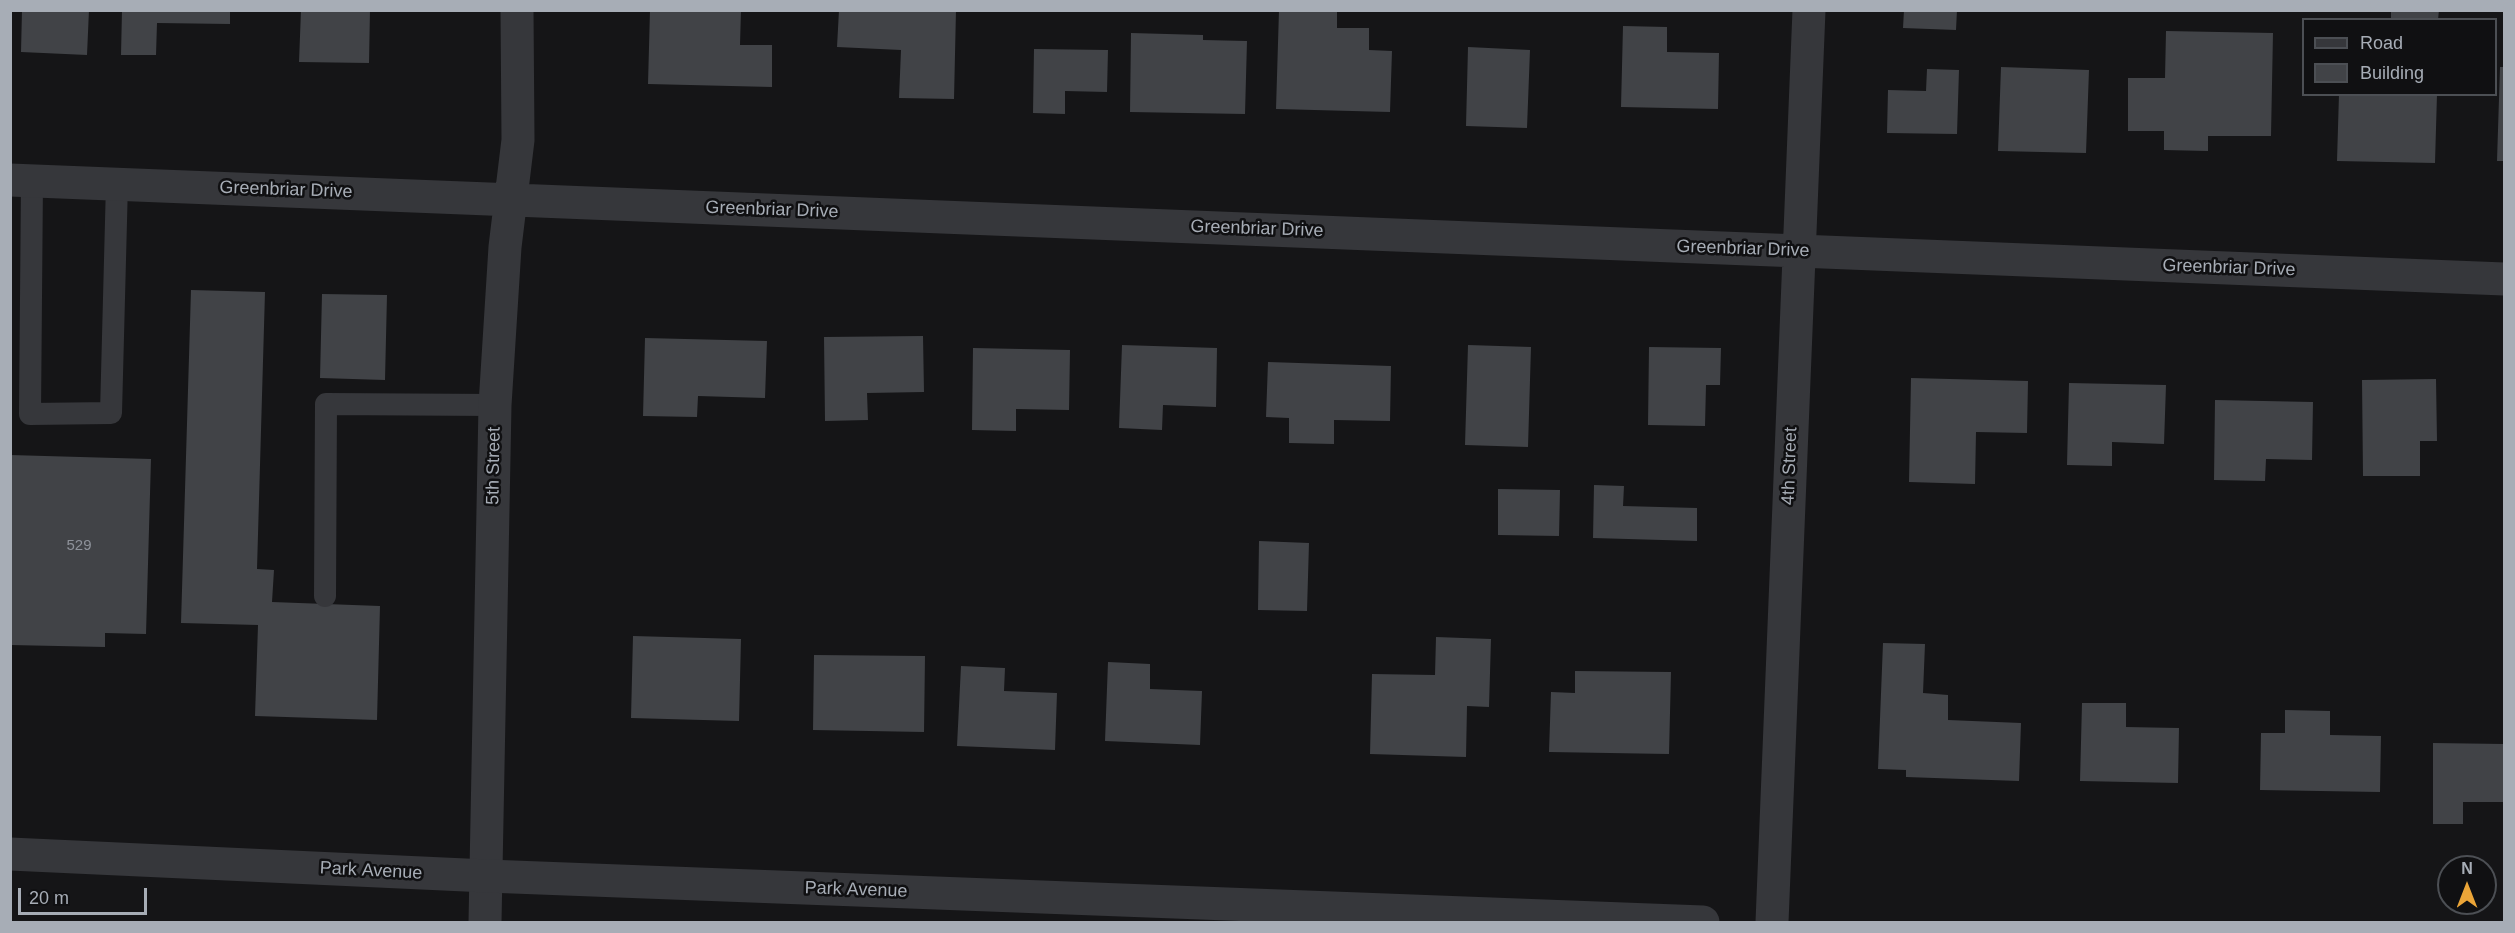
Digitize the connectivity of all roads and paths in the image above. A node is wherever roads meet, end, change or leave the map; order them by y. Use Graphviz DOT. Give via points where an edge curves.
graph roads {
  1 [pos="517,10"];
  2 [pos="1809,10"];
  3 [pos="21,180"];
  4 [pos="117,183"];
  5 [pos="510,198"];
  6 [pos="1799,251"];
  7 [pos="2505,279"];
  8 [pos="495,405"];
  9 [pos="325,596"];
  10 [pos="10,854"];
  11 [pos="487,876"];
  12 [pos="485,922"];
  13 [pos="1702,922"];
  14 [pos="1772,922"];
  1 -- 5 [label="street, 5th Street" via="518,140"];
  2 -- 6 [label="street, 4th Street"];
  3 -- 4 [label="street, Greenbriar Drive"];
  3 -- 4 [label="lane" via="30,414 111,413"];
  4 -- 5 [label="street, Greenbriar Drive"];
  5 -- 6 [label="street, Greenbriar Drive"];
  5 -- 8 [label="street, 5th Street"];
  6 -- 7 [label="street, Greenbriar Drive"];
  6 -- 14 [label="street, 4th Street"];
  8 -- 9 [label="lane" via="326,404"];
  8 -- 11 [label="street, 5th Street"];
  10 -- 11 [label="street, Park Avenue"];
  11 -- 12 [label="street, 5th Street"];
  11 -- 13 [label="street, Park Avenue"];
}
